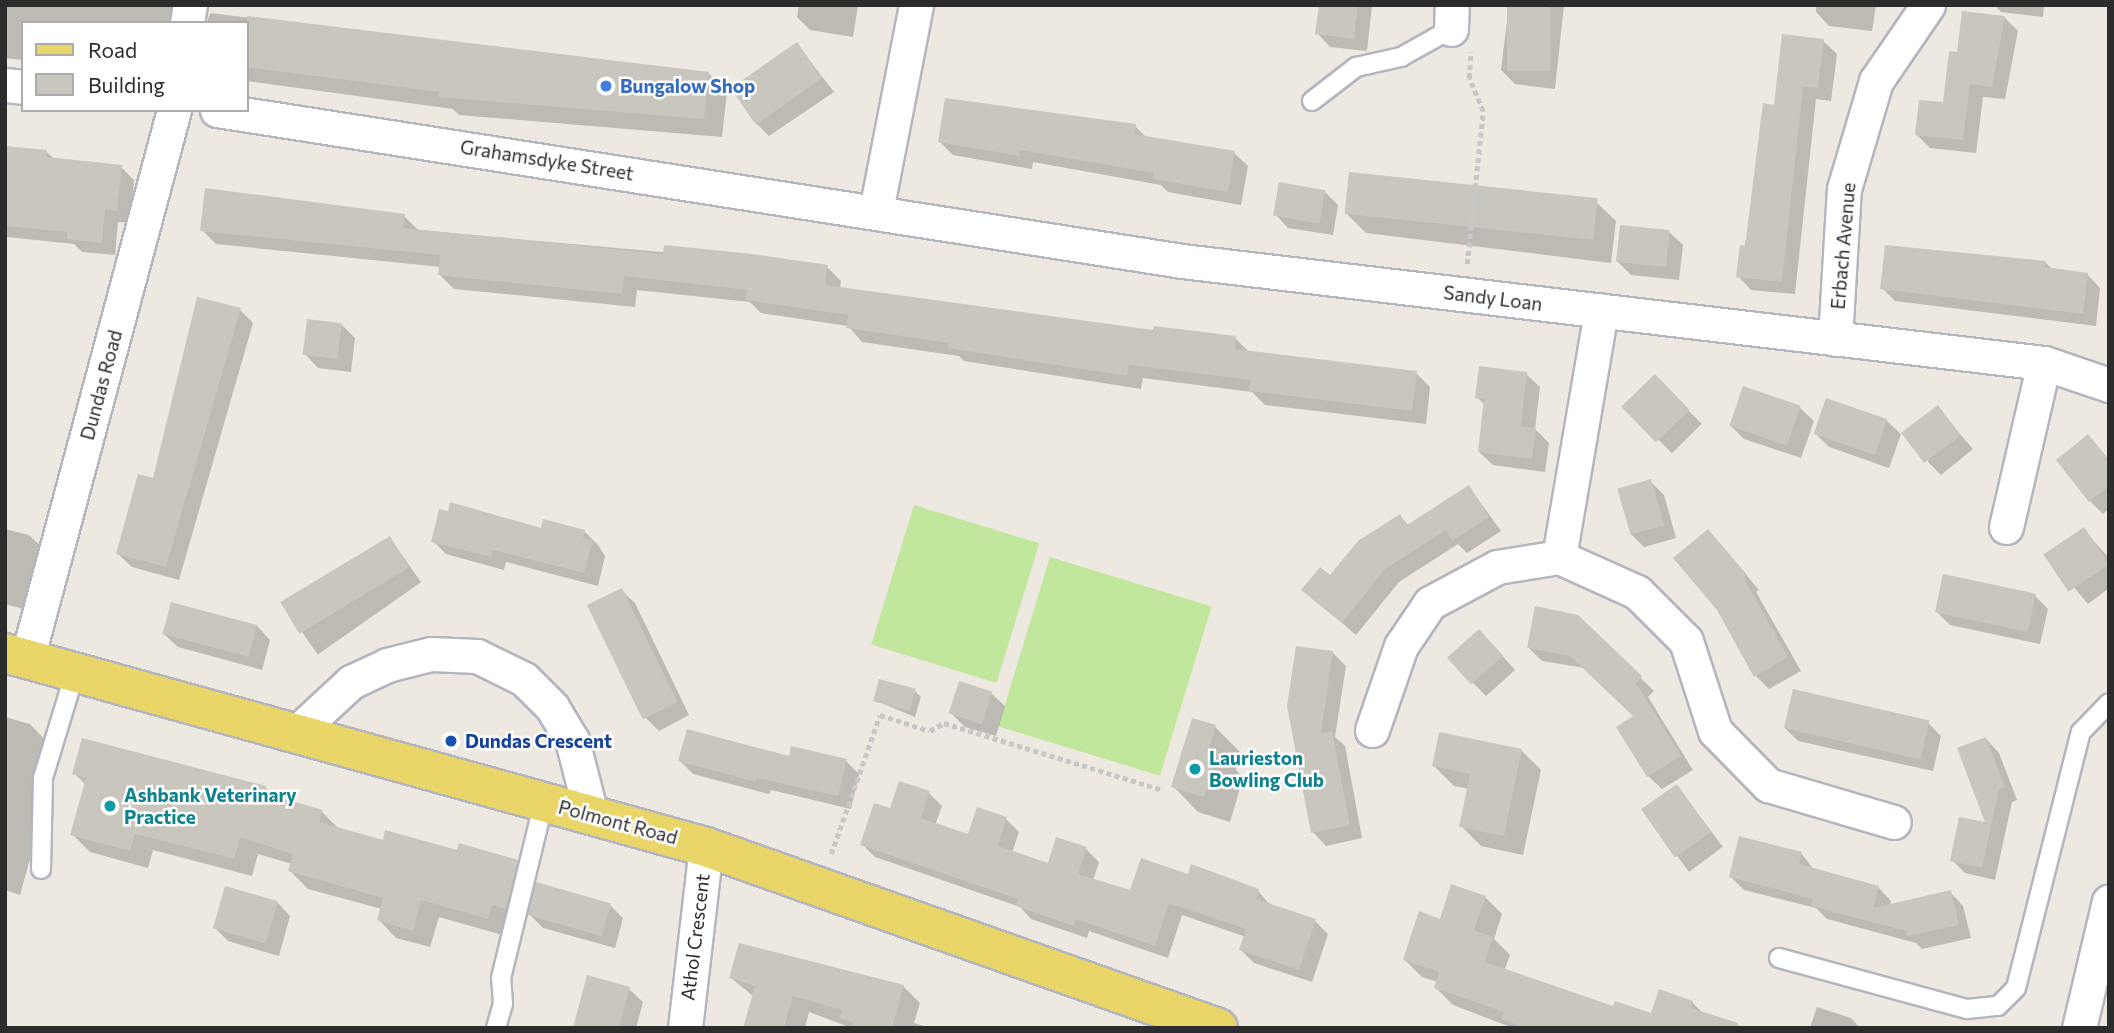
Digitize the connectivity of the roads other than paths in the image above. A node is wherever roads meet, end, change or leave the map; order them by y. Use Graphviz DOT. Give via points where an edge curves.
graph roads {
  1 [pos="916,5"];
  2 [pos="1928,5"];
  3 [pos="1451,17"];
  4 [pos="1312,101"];
  5 [pos="173,112"];
  6 [pos="231,112"];
  7 [pos="876,211"];
  8 [pos="1601,311"];
  9 [pos="1835,339"];
  10 [pos="2044,363"];
  11 [pos="2109,385"];
  12 [pos="2006,527"];
  13 [pos="1559,557"];
  14 [pos="16,656"];
  15 [pos="75,673"];
  16 [pos="2109,704"];
  17 [pos="1371,730"];
  18 [pos="296,733"];
  19 [pos="544,802"];
  20 [pos="591,814"];
  21 [pos="1894,822"];
  22 [pos="706,847"];
  23 [pos="41,869"];
  24 [pos="2109,901"];
  25 [pos="1779,958"];
  26 [pos="496,1028"];
  27 [pos="684,1028"];
  28 [pos="1218,1028"];
  29 [pos="2079,1028"];
  1 -- 7 [label="street"];
  2 -- 9 [label="street, Erbach Avenue" via="1876,81 1844,189"];
  3 -- 4 [label="lane" via="1401,57 1356,67"];
  5 -- 14 [label="street, Dundas Road"];
  6 -- 7 [label="street, Grahamsdyke Street"];
  7 -- 8 [label="street, Sandy Loan" via="1182,261"];
  8 -- 9 [label="street, Sandy Loan"];
  8 -- 13 [label="street"];
  9 -- 10 [label="street, Sandy Loan"];
  10 -- 11 [label="street, Sandy Loan"];
  10 -- 12 [label="street"];
  13 -- 17 [label="street" via="1497,567 1430,603 1401,646"];
  13 -- 21 [label="street" via="1637,592 1686,641 1715,732 1768,785"];
  14 -- 15 [label="main road, Polmont Road"];
  15 -- 18 [label="main road, Polmont Road"];
  15 -- 23 [label="lane" via="43,778"];
  16 -- 25 [label="lane" via="2081,732 2016,988 1998,1006 1967,1009"];
  18 -- 19 [label="main road, Polmont Road"];
  18 -- 20 [label="street" via="351,682 387,665 431,654 477,656 524,679 552,707 572,740"];
  19 -- 20 [label="main road, Polmont Road"];
  19 -- 26 [label="lane" via="500,978 503,1004"];
  20 -- 22 [label="main road, Polmont Road"];
  22 -- 27 [label="street, Athol Crescent"];
  22 -- 28 [label="main road, Polmont Road"];
  24 -- 29 [label="street"];
}
